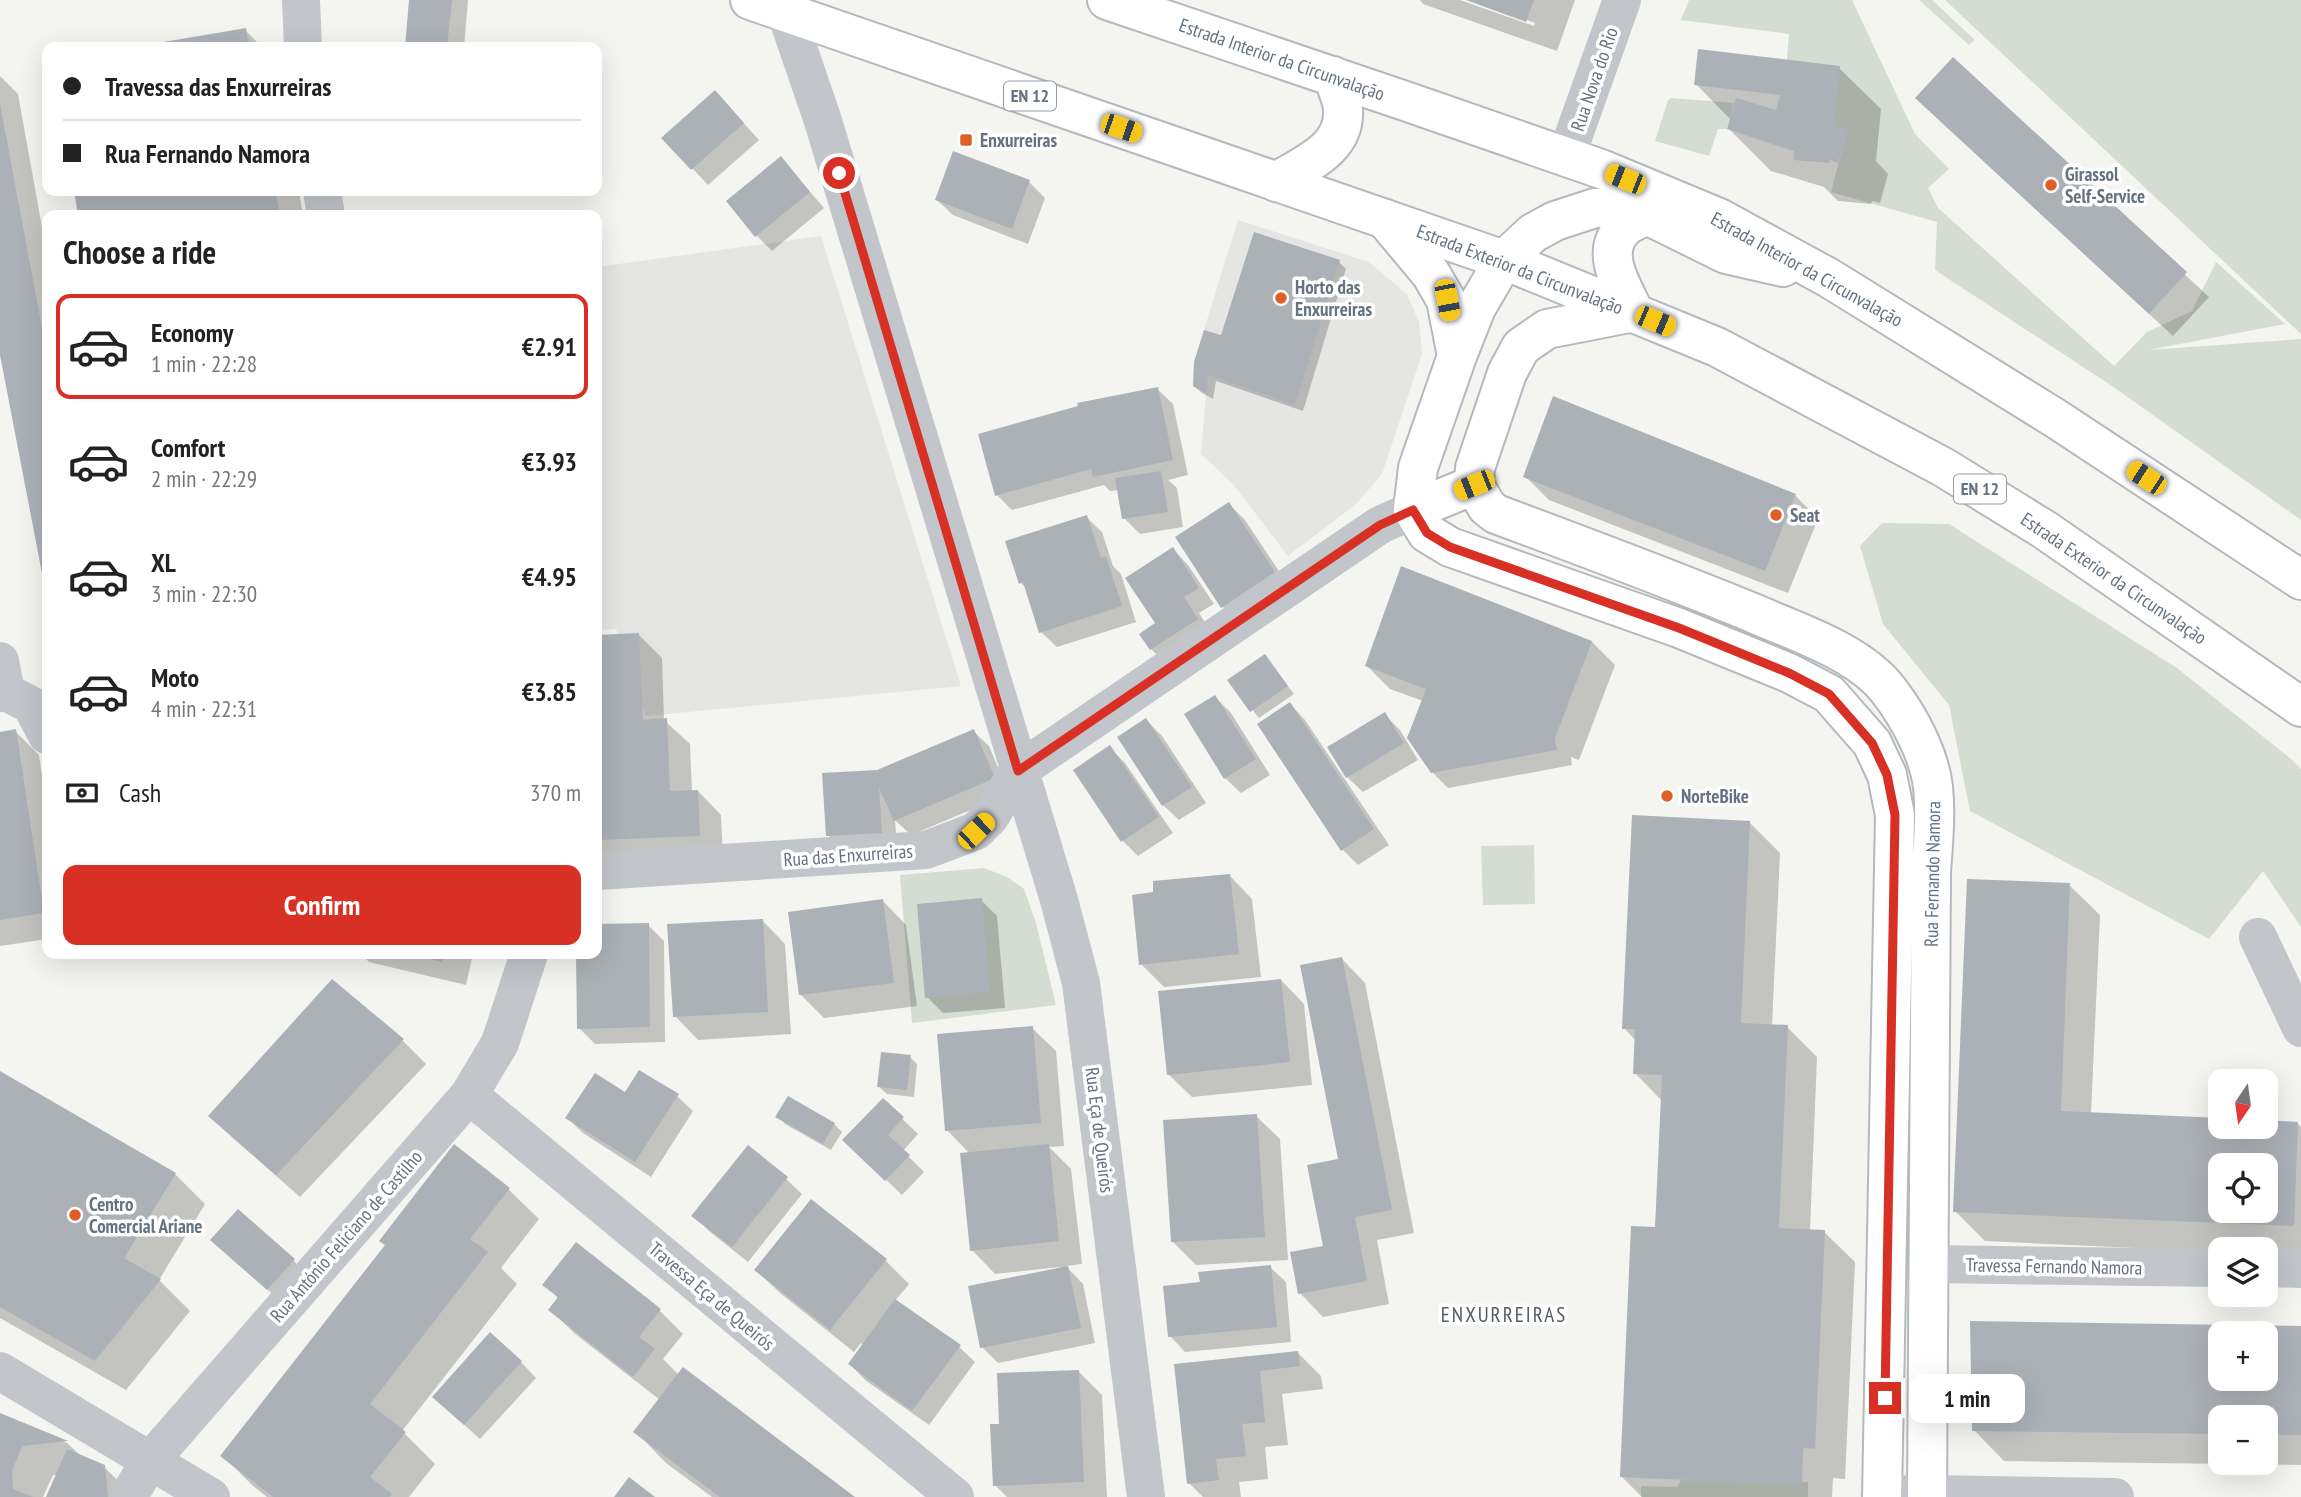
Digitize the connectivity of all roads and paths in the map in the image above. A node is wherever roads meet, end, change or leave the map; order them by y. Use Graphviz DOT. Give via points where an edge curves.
graph roads {
  1 [pos="301,0"];
  2 [pos="1107,0"];
  3 [pos="1622,0"];
  4 [pos="767,5"];
  5 [pos="303,42"];
  6 [pos="1333,76"];
  7 [pos="1566,157"];
  8 [pos="1276,181"];
  9 [pos="1647,215"];
  10 [pos="1385,219"];
  11 [pos="1504,260"];
  12 [pos="1829,278"];
  13 [pos="1634,312"];
  14 [pos="1457,356"];
  15 [pos="1474,485"];
  16 [pos="1413,510"];
  17 [pos="2301,580"];
  18 [pos="1692,588"];
  19 [pos="1679,628"];
  20 [pos="2,682"];
  21 [pos="2301,707"];
  22 [pos="42,726"];
  23 [pos="1018,771"];
  24 [pos="602,871"];
  25 [pos="2258,937"];
  26 [pos="527,959"];
  27 [pos="2301,1028"];
  28 [pos="469,1095"];
  29 [pos="1888,1264"];
  30 [pos="1928,1264"];
  31 [pos="2208,1268"];
  32 [pos="2278,1268"];
  33 [pos="2301,1269"];
  34 [pos="0,1371"];
  35 [pos="150,1461"];
  36 [pos="1927,1495"];
  37 [pos="1882,1496"];
  38 [pos="128,1497"];
  39 [pos="212,1497"];
  40 [pos="955,1497"];
  41 [pos="1146,1497"];
  42 [pos="2115,1497"];
  1 -- 5 [label="street"];
  2 -- 6 [label="main road, Estrada Interior da Circunvalação"];
  3 -- 7 [label="street, Rua Nova do Rio"];
  4 -- 8 [label="main road, Estrada Exterior da Circunvalação / EN 12"];
  4 -- 23 [label="street, Rua Eça de Queirós" via="823,121"];
  6 -- 7 [label="main road, Estrada Interior da Circunvalação"];
  6 -- 8 [label="main road" via="1343,109 1338,137 1321,155"];
  7 -- 12 [label="main road, Estrada Interior da Circunvalação" via="1719,218"];
  8 -- 10 [label="main road, Estrada Exterior da Circunvalação / EN 12"];
  9 -- 11 [label="main road" via="1619,206 1595,208 1533,233"];
  9 -- 12 [label="main road" via="1726,254"];
  9 -- 13 [label="main road" via="1623,229 1613,247 1614,268"];
  10 -- 11 [label="main road, Estrada Exterior da Circunvalação / EN 12"];
  10 -- 14 [label="main road" via="1447,300"];
  11 -- 13 [label="main road, Estrada Exterior da Circunvalação / EN 12"];
  11 -- 14 [label="main road" via="1476,308"];
  12 -- 17 [label="main road, Estrada Interior da Circunvalação" via="2055,418"];
  13 -- 15 [label="main road" via="1547,329 1521,347 1507,373 1475,468"];
  13 -- 21 [label="main road, Estrada Exterior da Circunvalação / EN 12" via="1717,347 1943,467 2045,530"];
  14 -- 16 [label="main road" via="1418,468"];
  15 -- 16 [label="main road"];
  15 -- 18 [label="main road, Rua Fernando Namora" via="1496,514"];
  16 -- 19 [label="main road, Rua Fernando Namora" via="1427,533 1450,547"];
  16 -- 23 [label="street, Rua das Enxurreiras" via="1380,525"];
  18 -- 19 [label="main road"];
  18 -- 30 [label="main road, Rua Fernando Namora" via="1832,648 1864,667 1889,690 1924,754 1933,785 1934,814"];
  19 -- 29 [label="main road, Rua Fernando Namora" via="1829,694 1872,743 1887,775 1895,815"];
  20 -- 22 [label="street" via="31,705"];
  23 -- 24 [label="street, Rua das Enxurreiras" via="976,831 926,850"];
  23 -- 41 [label="street, Rua Eça de Queirós" via="1081,983"];
  25 -- 27 [label="street"];
  26 -- 28 [label="street, Rua António Feliciano de Castilho" via="500,1043"];
  28 -- 35 [label="street, Rua António Feliciano de Castilho"];
  28 -- 40 [label="street, Travessa Eça de Queirós"];
  29 -- 30 [label="main road, Travessa Fernando Namora"];
  29 -- 37 [label="main road, Rua Fernando Namora"];
  30 -- 31 [label="street, Travessa Fernando Namora"];
  30 -- 36 [label="main road, Rua Fernando Namora"];
  32 -- 33 [label="street"];
  34 -- 35 [label="street"];
  35 -- 38 [label="street, Rua António Feliciano de Castilho"];
  35 -- 39 [label="street"];
  36 -- 37 [label="street"];
  36 -- 42 [label="street"];
}
